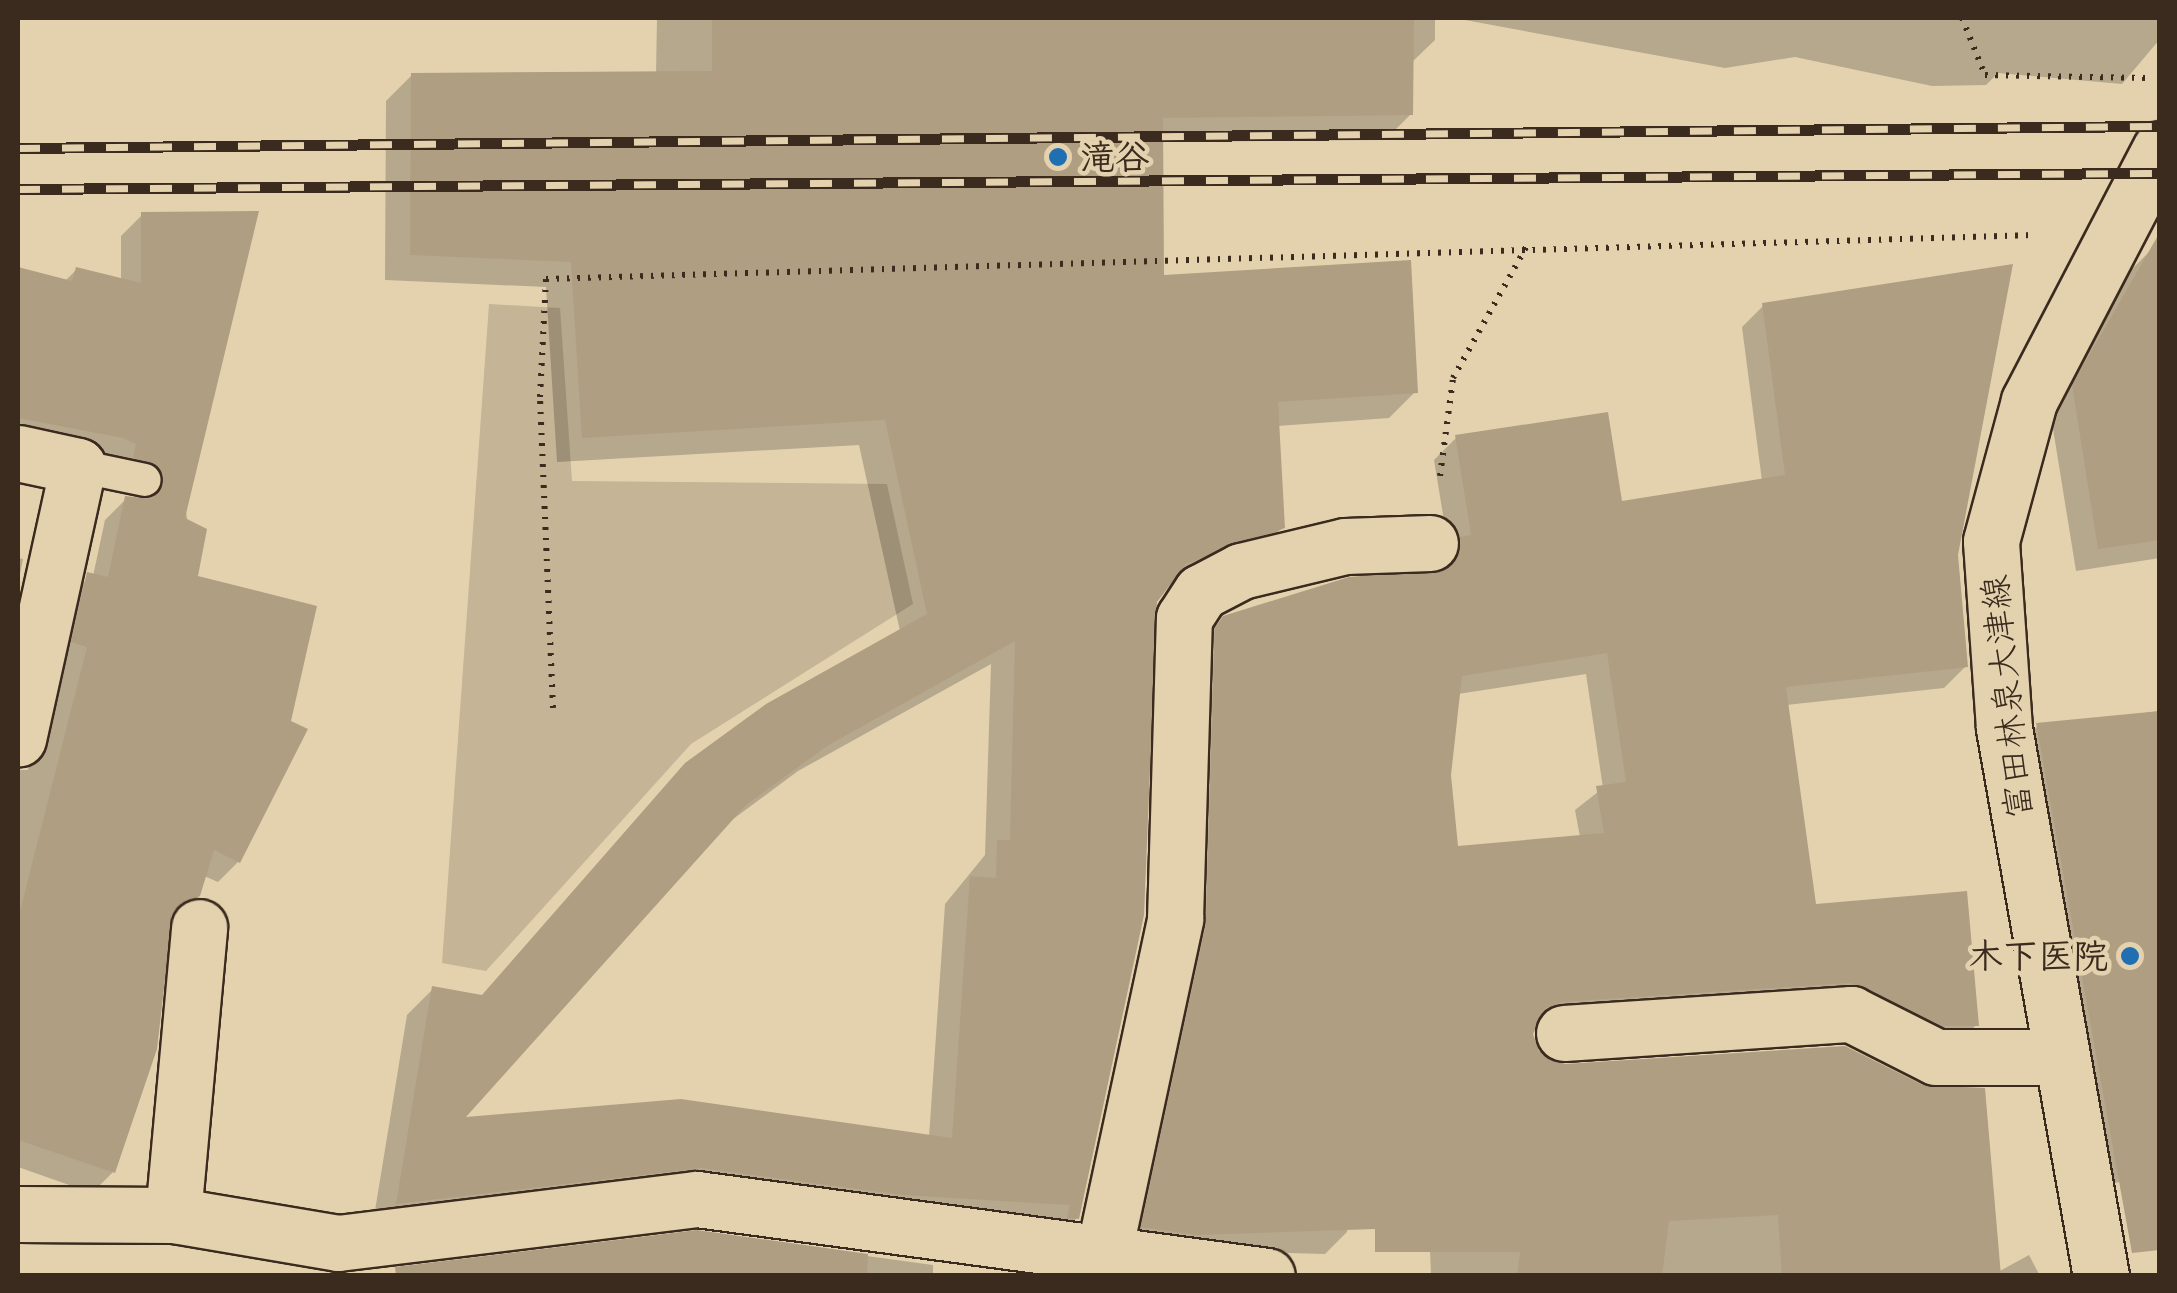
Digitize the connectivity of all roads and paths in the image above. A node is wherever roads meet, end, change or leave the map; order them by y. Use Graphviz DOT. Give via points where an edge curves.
graph roads {
  1 [pos="1962,18"];
  2 [pos="2160,79"];
  3 [pos="2160,150"];
  4 [pos="2140,226"];
  5 [pos="1529,243"];
  6 [pos="18,453"];
  7 [pos="78,466"];
  8 [pos="145,480"];
  9 [pos="1430,543"];
  10 [pos="553,708"];
  11 [pos="18,746"];
  12 [pos="199,927"];
  13 [pos="1564,1033"];
  14 [pos="2059,1057"];
  15 [pos="18,1214"];
  16 [pos="173,1215"];
  17 [pos="1103,1256"];
  18 [pos="969,1258"];
  19 [pos="1267,1276"];
  20 [pos="2101,1276"];
  1 -- 2 [label="path" via="1984,74"];
  3 -- 4 [label="street, 富田林泉大津線"];
  4 -- 5 [label="path" via="2018,237"];
  4 -- 14 [label="street, 富田林泉大津線" via="2029,401 1991,541 2004,728"];
  5 -- 9 [label="path" via="1453,378"];
  5 -- 10 [label="path" via="546,279 540,397"];
  6 -- 7 [label="street"];
  7 -- 8 [label="lane"];
  7 -- 11 [label="street"];
  9 -- 17 [label="street" via="1345,546 1241,571 1201,592 1184,618 1175,918"];
  12 -- 16 [label="street"];
  13 -- 14 [label="street" via="1851,1014 1936,1058"];
  14 -- 20 [label="street, 富田林泉大津線"];
  15 -- 16 [label="street"];
  16 -- 18 [label="street" via="338,1243 697,1199"];
  17 -- 18 [label="street"];
  17 -- 19 [label="street"];
}
